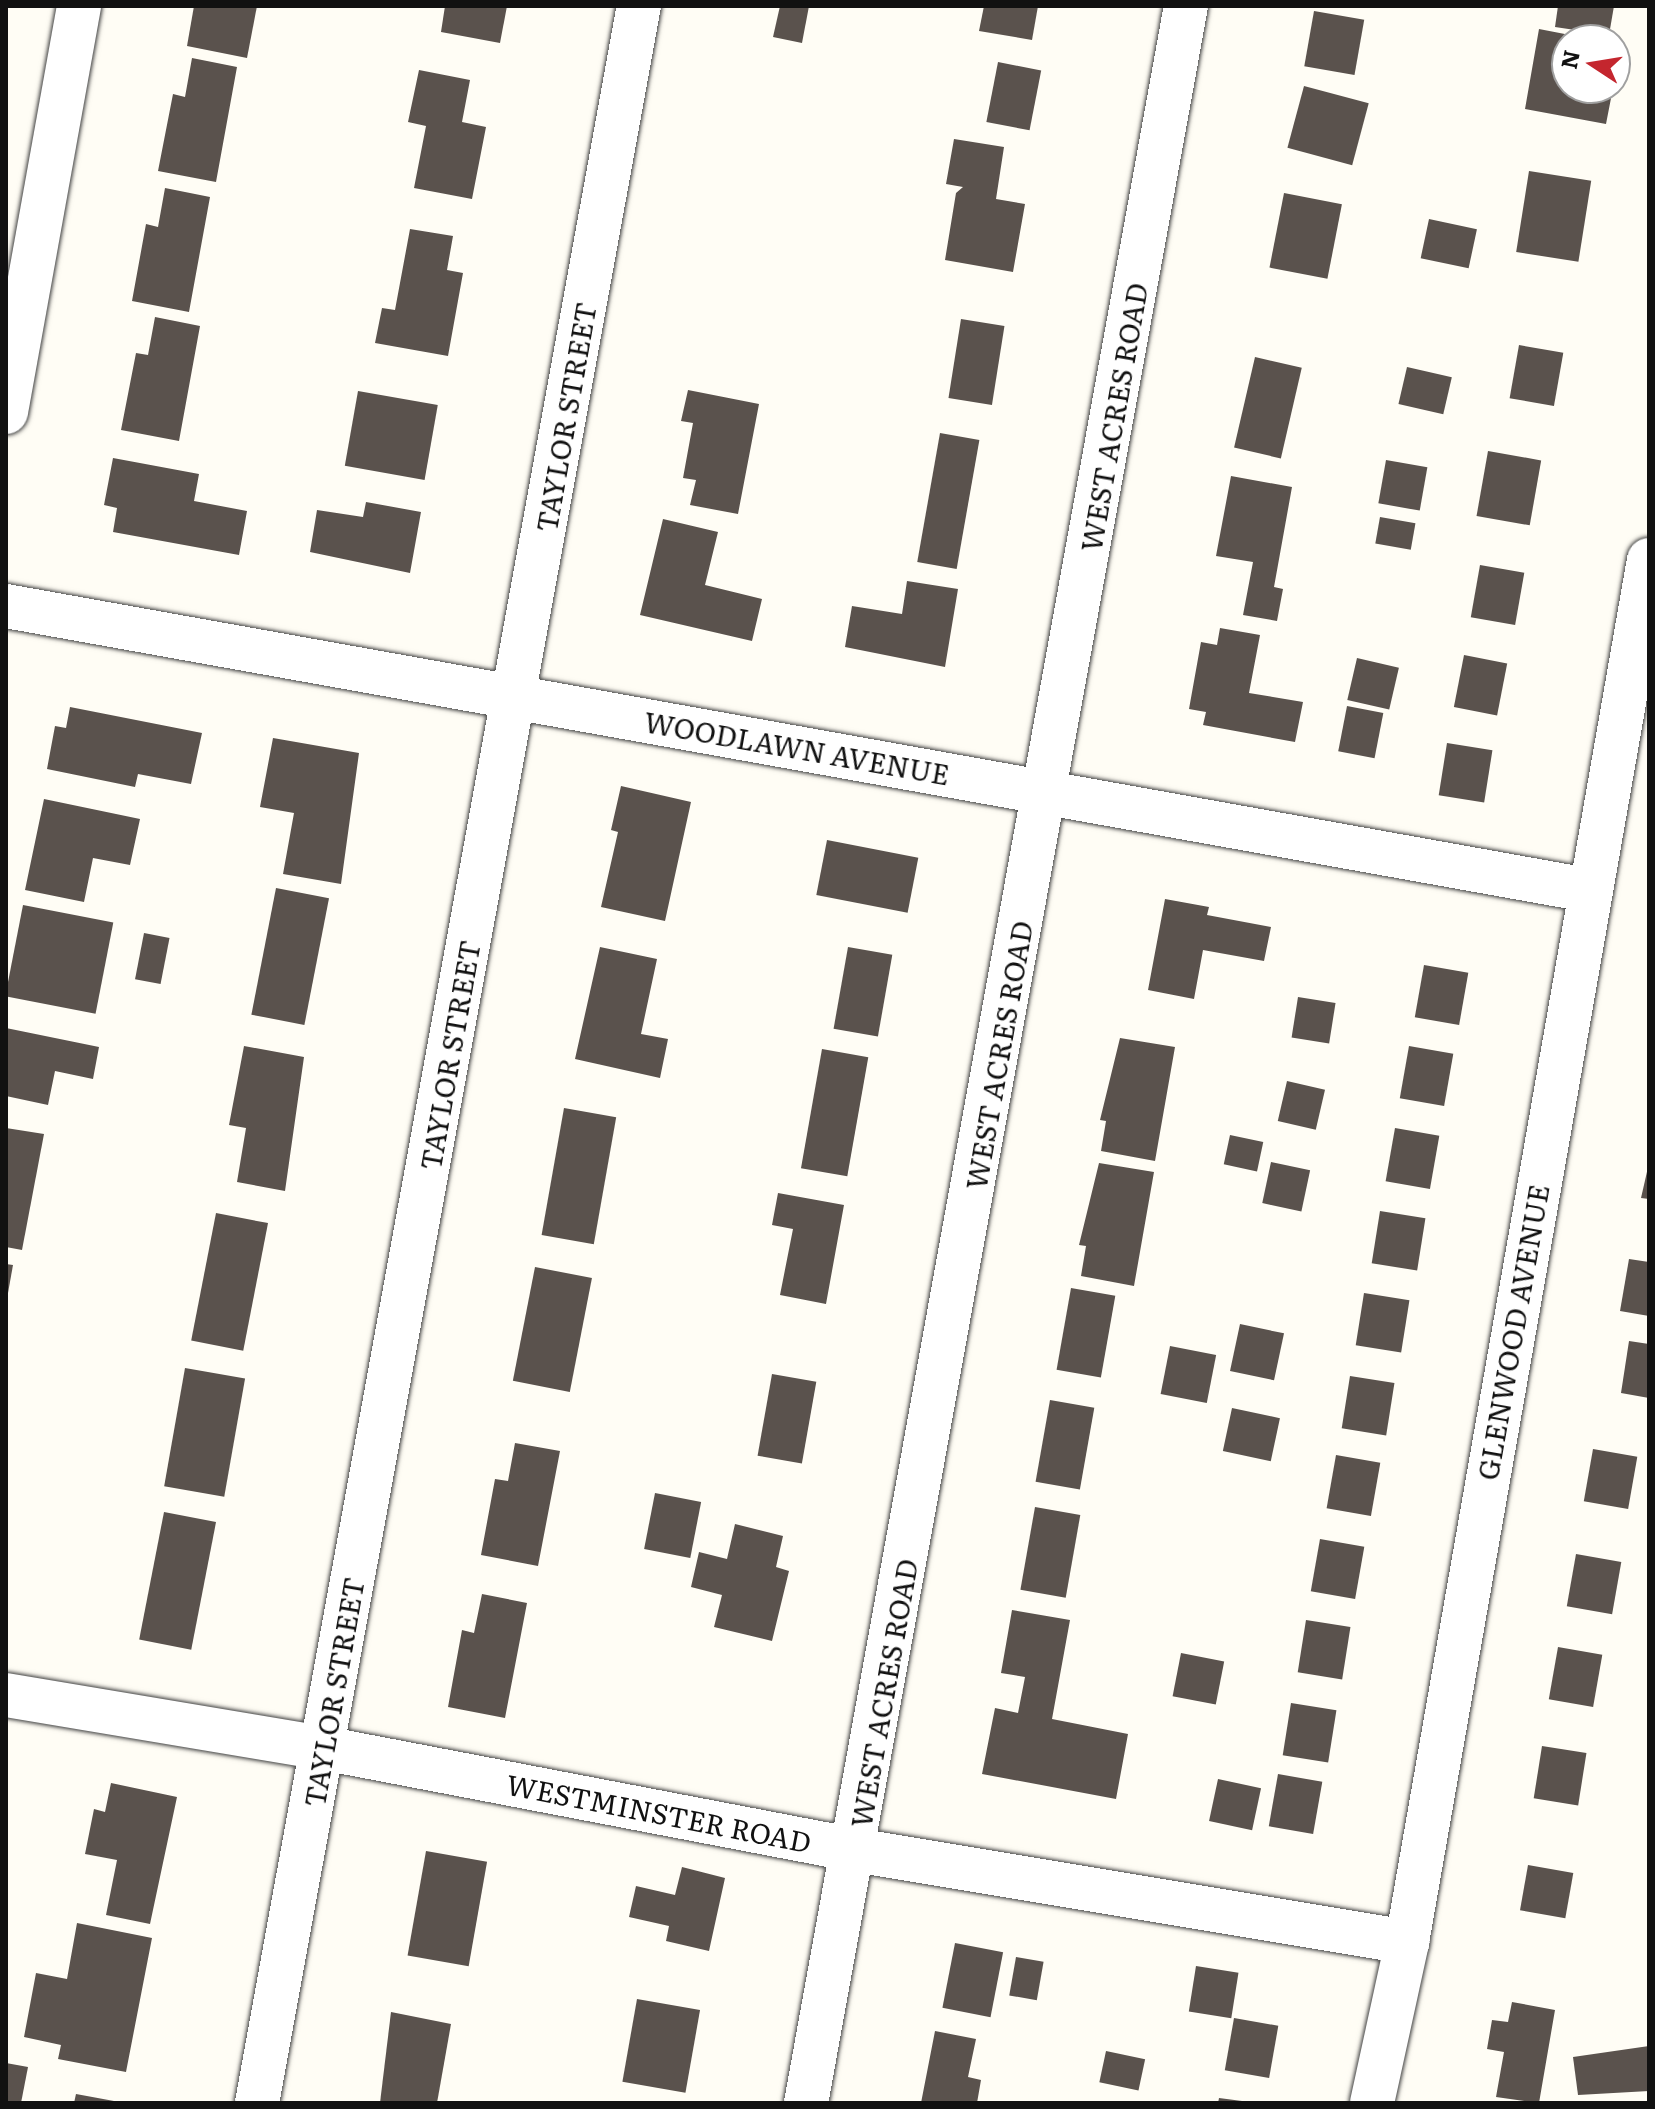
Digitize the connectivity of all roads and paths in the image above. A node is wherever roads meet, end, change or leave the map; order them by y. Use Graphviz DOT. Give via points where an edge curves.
graph roads {
  1 [pos="79,6"];
  2 [pos="639,6"];
  3 [pos="1186,6"];
  4 [pos="6,412"];
  5 [pos="1649,560"];
  6 [pos="6,606"];
  7 [pos="515,695"];
  8 [pos="1046,792"];
  9 [pos="1588,890"];
  10 [pos="6,1695"];
  11 [pos="323,1748"];
  12 [pos="855,1850"];
  13 [pos="1407,1942"];
  14 [pos="257,2103"];
  15 [pos="806,2103"];
  16 [pos="1372,2103"];
  1 -- 4 [label="street"];
  2 -- 7 [label="street, TAYLOR STREET"];
  3 -- 8 [label="street, WEST ACRES ROAD"];
  5 -- 9 [label="street, GLENWOOD AVENUE"];
  6 -- 7 [label="street, WOODLAWN AVENUE"];
  7 -- 8 [label="street, WOODLAWN AVENUE"];
  7 -- 11 [label="street, TAYLOR STREET"];
  8 -- 9 [label="street, WOODLAWN AVENUE"];
  8 -- 12 [label="street, WEST ACRES ROAD"];
  9 -- 13 [label="street, GLENWOOD AVENUE"];
  10 -- 11 [label="street, WESTMINSTER ROAD"];
  11 -- 12 [label="street, WESTMINSTER ROAD"];
  11 -- 14 [label="street, TAYLOR STREET"];
  12 -- 13 [label="street, WESTMINSTER ROAD"];
  12 -- 15 [label="street, WEST ACRES ROAD"];
  13 -- 16 [label="street, GLENWOOD AVENUE"];
}
